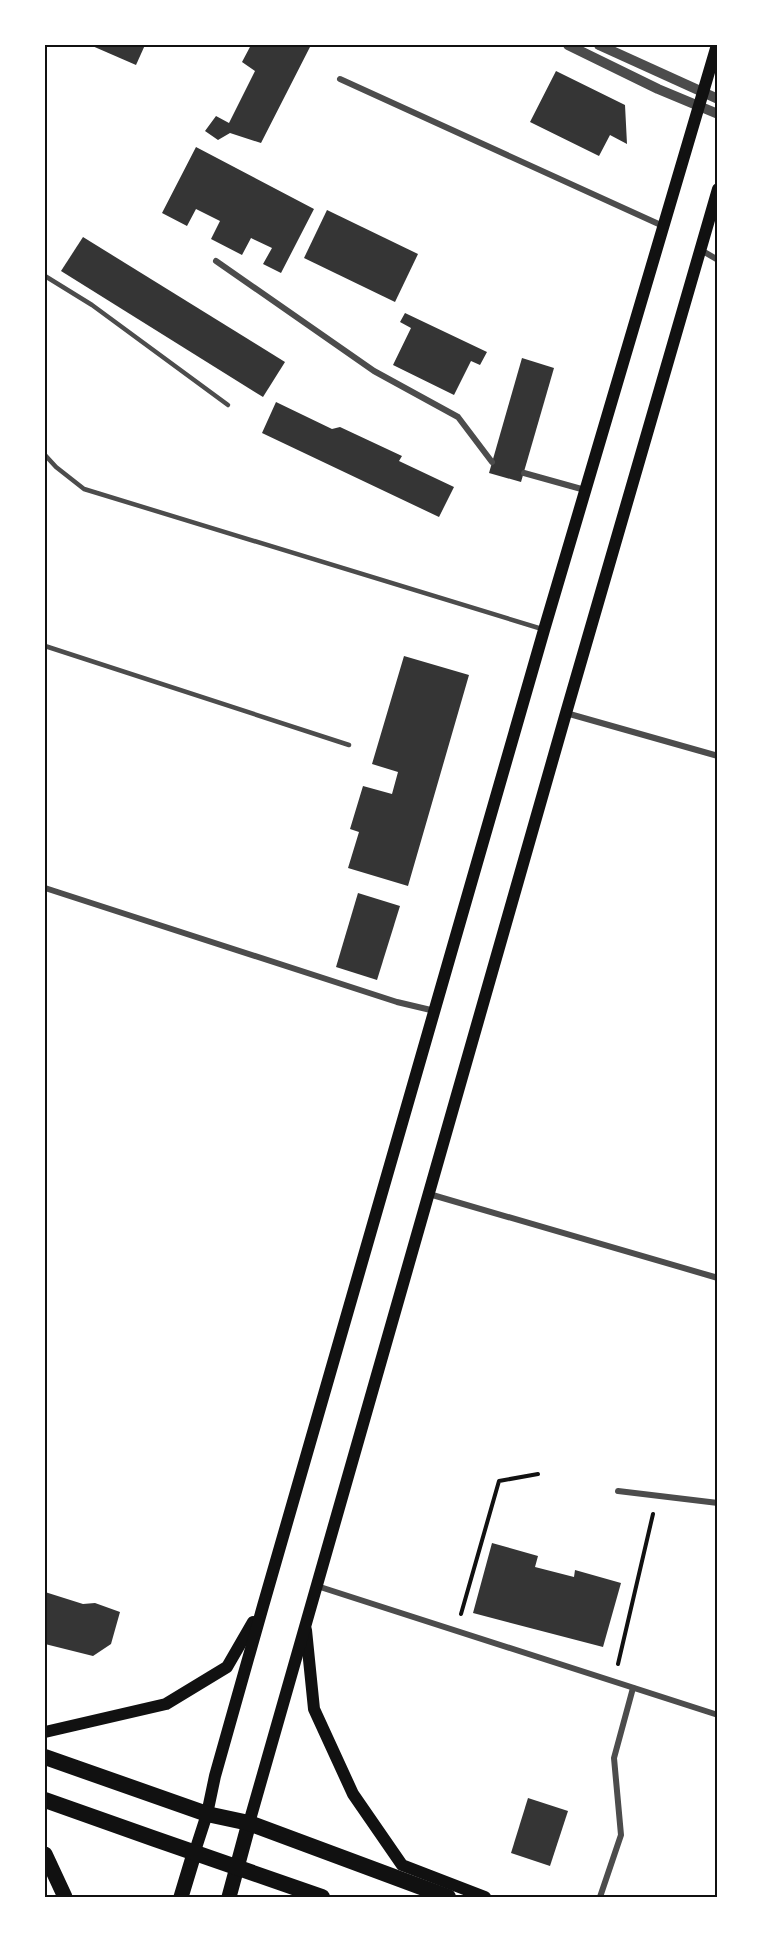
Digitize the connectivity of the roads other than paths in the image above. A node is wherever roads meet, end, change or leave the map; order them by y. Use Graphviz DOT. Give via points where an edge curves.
graph roads {
  1 [pos="568,45"];
  2 [pos="599,45"];
  3 [pos="717,45"];
  4 [pos="340,79"];
  5 [pos="703,92"];
  6 [pos="718,99"];
  7 [pos="699,105"];
  8 [pos="718,114"];
  9 [pos="718,189"];
  10 [pos="663,226"];
  11 [pos="700,250"];
  12 [pos="718,260"];
  13 [pos="216,261"];
  14 [pos="45,276"];
  15 [pos="228,405"];
  16 [pos="45,455"];
  17 [pos="492,462"];
  18 [pos="524,474"];
  19 [pos="585,490"];
  20 [pos="544,630"];
  21 [pos="45,646"];
  22 [pos="566,713"];
  23 [pos="349,745"];
  24 [pos="718,756"];
  25 [pos="45,888"];
  26 [pos="435,1011"];
  27 [pos="428,1194"];
  28 [pos="718,1278"];
  29 [pos="618,1491"];
  30 [pos="718,1503"];
  31 [pos="316,1586"];
  32 [pos="263,1606"];
  33 [pos="305,1622"];
  34 [pos="633,1688"];
  35 [pos="718,1715"];
  36 [pos="45,1732"];
  37 [pos="45,1757"];
  38 [pos="45,1800"];
  39 [pos="207,1814"];
  40 [pos="249,1823"];
  41 [pos="45,1854"];
  42 [pos="194,1854"];
  43 [pos="238,1866"];
  44 [pos="65,1897"];
  45 [pos="181,1897"];
  46 [pos="229,1897"];
  47 [pos="322,1897"];
  48 [pos="448,1897"];
  49 [pos="485,1897"];
  50 [pos="600,1897"];
  1 -- 7 [label="street"];
  2 -- 5 [label="street"];
  3 -- 5 [label="main road"];
  4 -- 10 [label="street"];
  5 -- 6 [label="street"];
  5 -- 7 [label="main road"];
  7 -- 8 [label="street"];
  7 -- 10 [label="main road"];
  9 -- 11 [label="main road"];
  10 -- 19 [label="main road"];
  11 -- 12 [label="street"];
  11 -- 22 [label="main road"];
  13 -- 17 [label="street" via="374,371 458,417"];
  14 -- 15 [label="lane" via="92,305"];
  16 -- 20 [label="lane" via="84,489"];
  18 -- 19 [label="street"];
  19 -- 20 [label="main road"];
  20 -- 26 [label="main road"];
  21 -- 23 [label="lane"];
  22 -- 24 [label="street"];
  22 -- 27 [label="main road"];
  25 -- 26 [label="street"];
  26 -- 32 [label="main road"];
  27 -- 28 [label="street"];
  27 -- 31 [label="main road"];
  29 -- 30 [label="street"];
  31 -- 33 [label="main road"];
  31 -- 34 [label="street"];
  32 -- 36 [label="main road" via="228,1667 166,1704"];
  32 -- 39 [label="main road"];
  33 -- 40 [label="main road"];
  33 -- 49 [label="main road" via="314,1709 353,1794 402,1865"];
  34 -- 35 [label="street"];
  34 -- 50 [label="street" via="614,1758 621,1835"];
  37 -- 39 [label="highway"];
  38 -- 42 [label="highway"];
  39 -- 40 [label="highway"];
  39 -- 42 [label="main road"];
  40 -- 43 [label="main road"];
  40 -- 48 [label="highway"];
  41 -- 44 [label="main road"];
  42 -- 43 [label="highway"];
  42 -- 45 [label="main road"];
  43 -- 46 [label="main road"];
  43 -- 47 [label="highway"];
}
